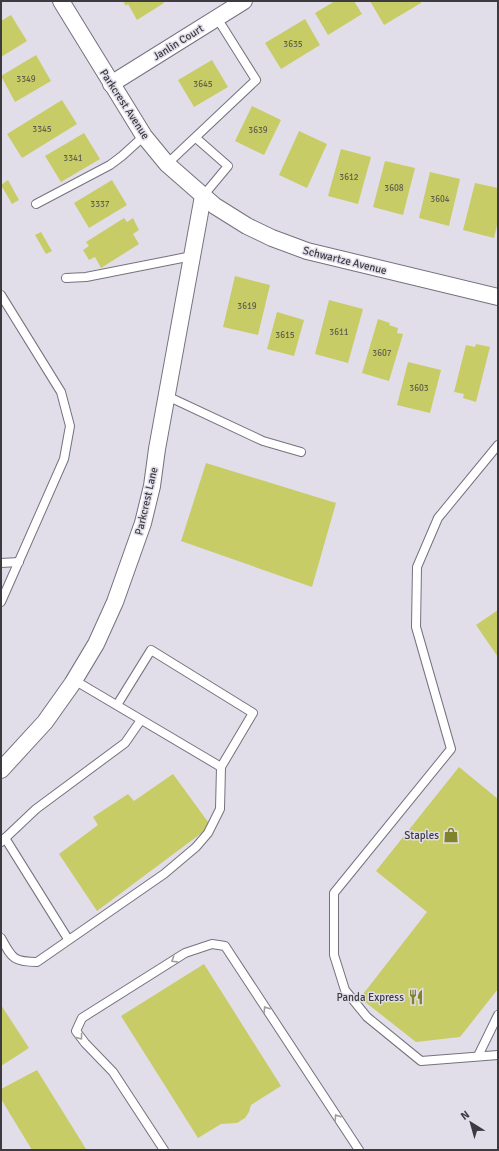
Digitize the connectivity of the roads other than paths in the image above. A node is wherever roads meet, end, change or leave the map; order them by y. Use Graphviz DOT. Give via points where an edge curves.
graph roads {
  1 [pos="61,1"];
  2 [pos="244,1"];
  3 [pos="217,18"];
  4 [pos="111,84"];
  5 [pos="144,136"];
  6 [pos="196,138"];
  7 [pos="167,164"];
  8 [pos="203,196"];
  9 [pos="36,204"];
  10 [pos="192,256"];
  11 [pos="66,278"];
  12 [pos="1,295"];
  13 [pos="498,297"];
  14 [pos="167,396"];
  15 [pos="498,445"];
  16 [pos="301,452"];
  17 [pos="19,562"];
  18 [pos="1,563"];
  19 [pos="1,602"];
  20 [pos="74,680"];
  21 [pos="117,705"];
  22 [pos="141,720"];
  23 [pos="221,767"];
  24 [pos="1,770"];
  25 [pos="3,840"];
  26 [pos="1,938"];
  27 [pos="68,939"];
  28 [pos="498,1015"];
  29 [pos="498,1055"];
  30 [pos="478,1056"];
  31 [pos="164,1150"];
  32 [pos="359,1150"];
  1 -- 4 [label="street, Parkcrest Avenue"];
  2 -- 3 [label="street, Janlin Court"];
  3 -- 4 [label="street, Janlin Court"];
  3 -- 6 [label="lane" via="256,80"];
  4 -- 5 [label="street, Parkcrest Avenue"];
  5 -- 7 [label="street, Parkcrest Avenue"];
  5 -- 9 [label="lane" via="110,165"];
  6 -- 7 [label="lane"];
  6 -- 8 [label="lane" via="228,166"];
  7 -- 8 [label="street, Parkcrest Avenue"];
  8 -- 10 [label="street, Parkcrest Lane"];
  8 -- 13 [label="street, Schwartze Avenue" via="247,226 307,251"];
  10 -- 11 [label="lane" via="86,277"];
  10 -- 14 [label="street, Parkcrest Lane"];
  12 -- 17 [label="lane" via="61,392 70,426 64,459"];
  14 -- 16 [label="lane" via="263,442"];
  14 -- 20 [label="street, Parkcrest Lane" via="143,523 115,602 96,644"];
  15 -- 30 [label="lane" via="438,518 417,567 416,627 451,749 334,893 334,955 345,990 367,1017 421,1061"];
  17 -- 18 [label="lane"];
  17 -- 19 [label="lane"];
  20 -- 21 [label="lane"];
  20 -- 24 [label="street, Parkcrest Lane" via="45,722"];
  21 -- 22 [label="lane"];
  21 -- 23 [label="lane" via="151,650 253,713"];
  22 -- 23 [label="lane"];
  22 -- 25 [label="lane" via="125,743 36,809"];
  23 -- 27 [label="lane" via="220,809 208,833 196,847 164,874"];
  25 -- 27 [label="lane"];
  26 -- 27 [label="lane" via="10,955 22,962 37,962"];
  28 -- 30 [label="lane"];
  29 -- 30 [label="lane"];
  32 -- 31 [label="lane, one-way" via="225,946 212,944 185,953 82,1018 76,1031 113,1072"];
}
